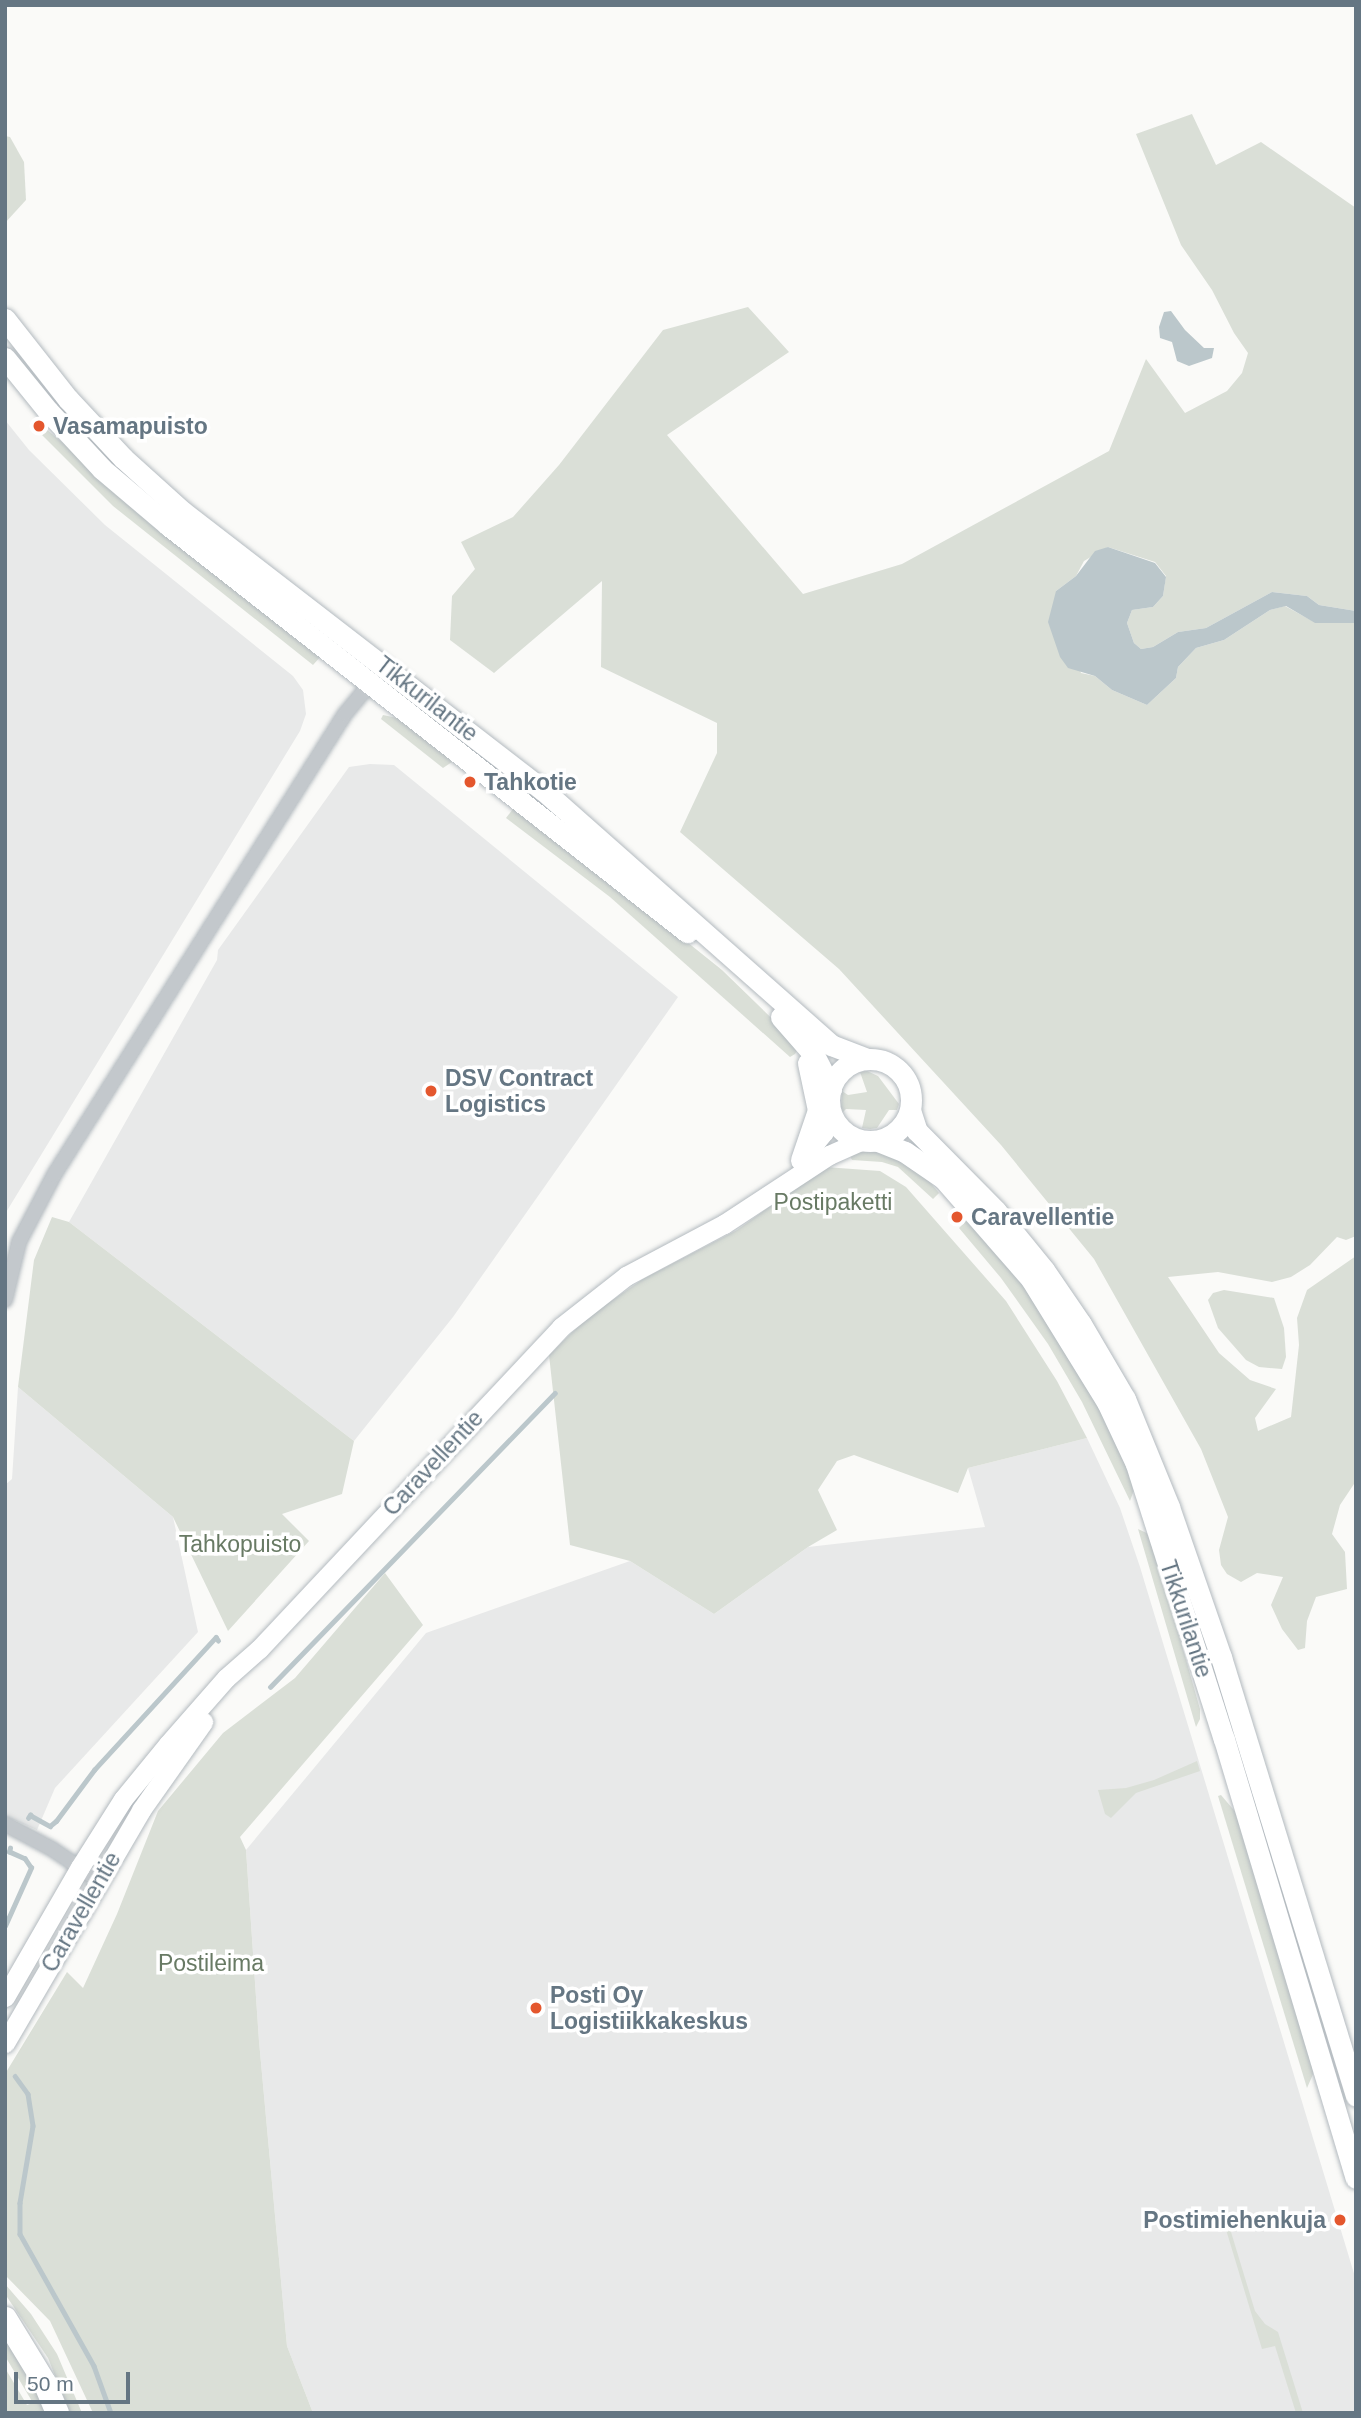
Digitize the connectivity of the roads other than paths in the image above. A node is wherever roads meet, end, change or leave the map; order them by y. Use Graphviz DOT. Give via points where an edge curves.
graph roads {
  1 [pos="5,319"];
  2 [pos="5,358"];
  3 [pos="385,666"];
  4 [pos="370,684"];
  5 [pos="804,1041"];
  6 [pos="867,1059"];
  7 [pos="831,1089"];
  8 [pos="910,1110"];
  9 [pos="831,1111"];
  10 [pos="869,1141"];
  11 [pos="801,1160"];
  12 [pos="760,1202"];
  13 [pos="5,1300"];
  14 [pos="259,1649"];
  15 [pos="5,1824"];
  16 [pos="79,1867"];
  17 [pos="98,1880"];
  18 [pos="5,1997"];
  19 [pos="5,2043"];
  20 [pos="1356,2096"];
  21 [pos="1356,2178"];
  22 [pos="5,2318"];
  23 [pos="57,2413"];
  1 -- 3 [label="main road, Tikkurilantie" via="68,399 122,457 183,512"];
  2 -- 4 [label="main road, Tikkurilantie" via="102,468"];
  3 -- 4 [label="street"];
  3 -- 6 [label="main road, Tikkurilantie" via="603,840 831,1045"];
  4 -- 5 [label="main road, Tikkurilantie" via="700,943"];
  4 -- 13 [label="street" via="345,714 54,1175 19,1242"];
  5 -- 7 [label="main road, Tikkurilantie"];
  5 -- 11 [label="main road" via="818,1110"];
  6 -- 7 [label="main road" via="845,1068"];
  6 -- 8 [label="main road" via="899,1071 908,1084"];
  7 -- 9 [label="main road"];
  8 -- 10 [label="main road" via="900,1129"];
  8 -- 20 [label="main road, Tikkurilantie" via="917,1131 996,1211 1044,1270 1125,1399 1169,1507 1221,1657"];
  9 -- 10 [label="main road" via="845,1132"];
  9 -- 11 [label="main road, Caravellentie" via="824,1132"];
  10 -- 12 [label="main road, Caravellentie" via="829,1155"];
  10 -- 21 [label="main road, Tikkurilantie" via="905,1152 943,1178 1031,1279 1107,1402 1136,1464"];
  11 -- 12 [label="main road, Caravellentie"];
  12 -- 14 [label="main road, Caravellentie" via="626,1276 561,1327"];
  14 -- 16 [label="main road, Caravellentie" via="226,1678 168,1744 123,1799"];
  14 -- 17 [label="main road, Caravellentie" via="180,1752"];
  15 -- 16 [label="street"];
  16 -- 17 [label="street"];
  16 -- 18 [label="main road, Caravellentie"];
  17 -- 19 [label="main road, Caravellentie"];
  22 -- 23 [label="highway"];
}
